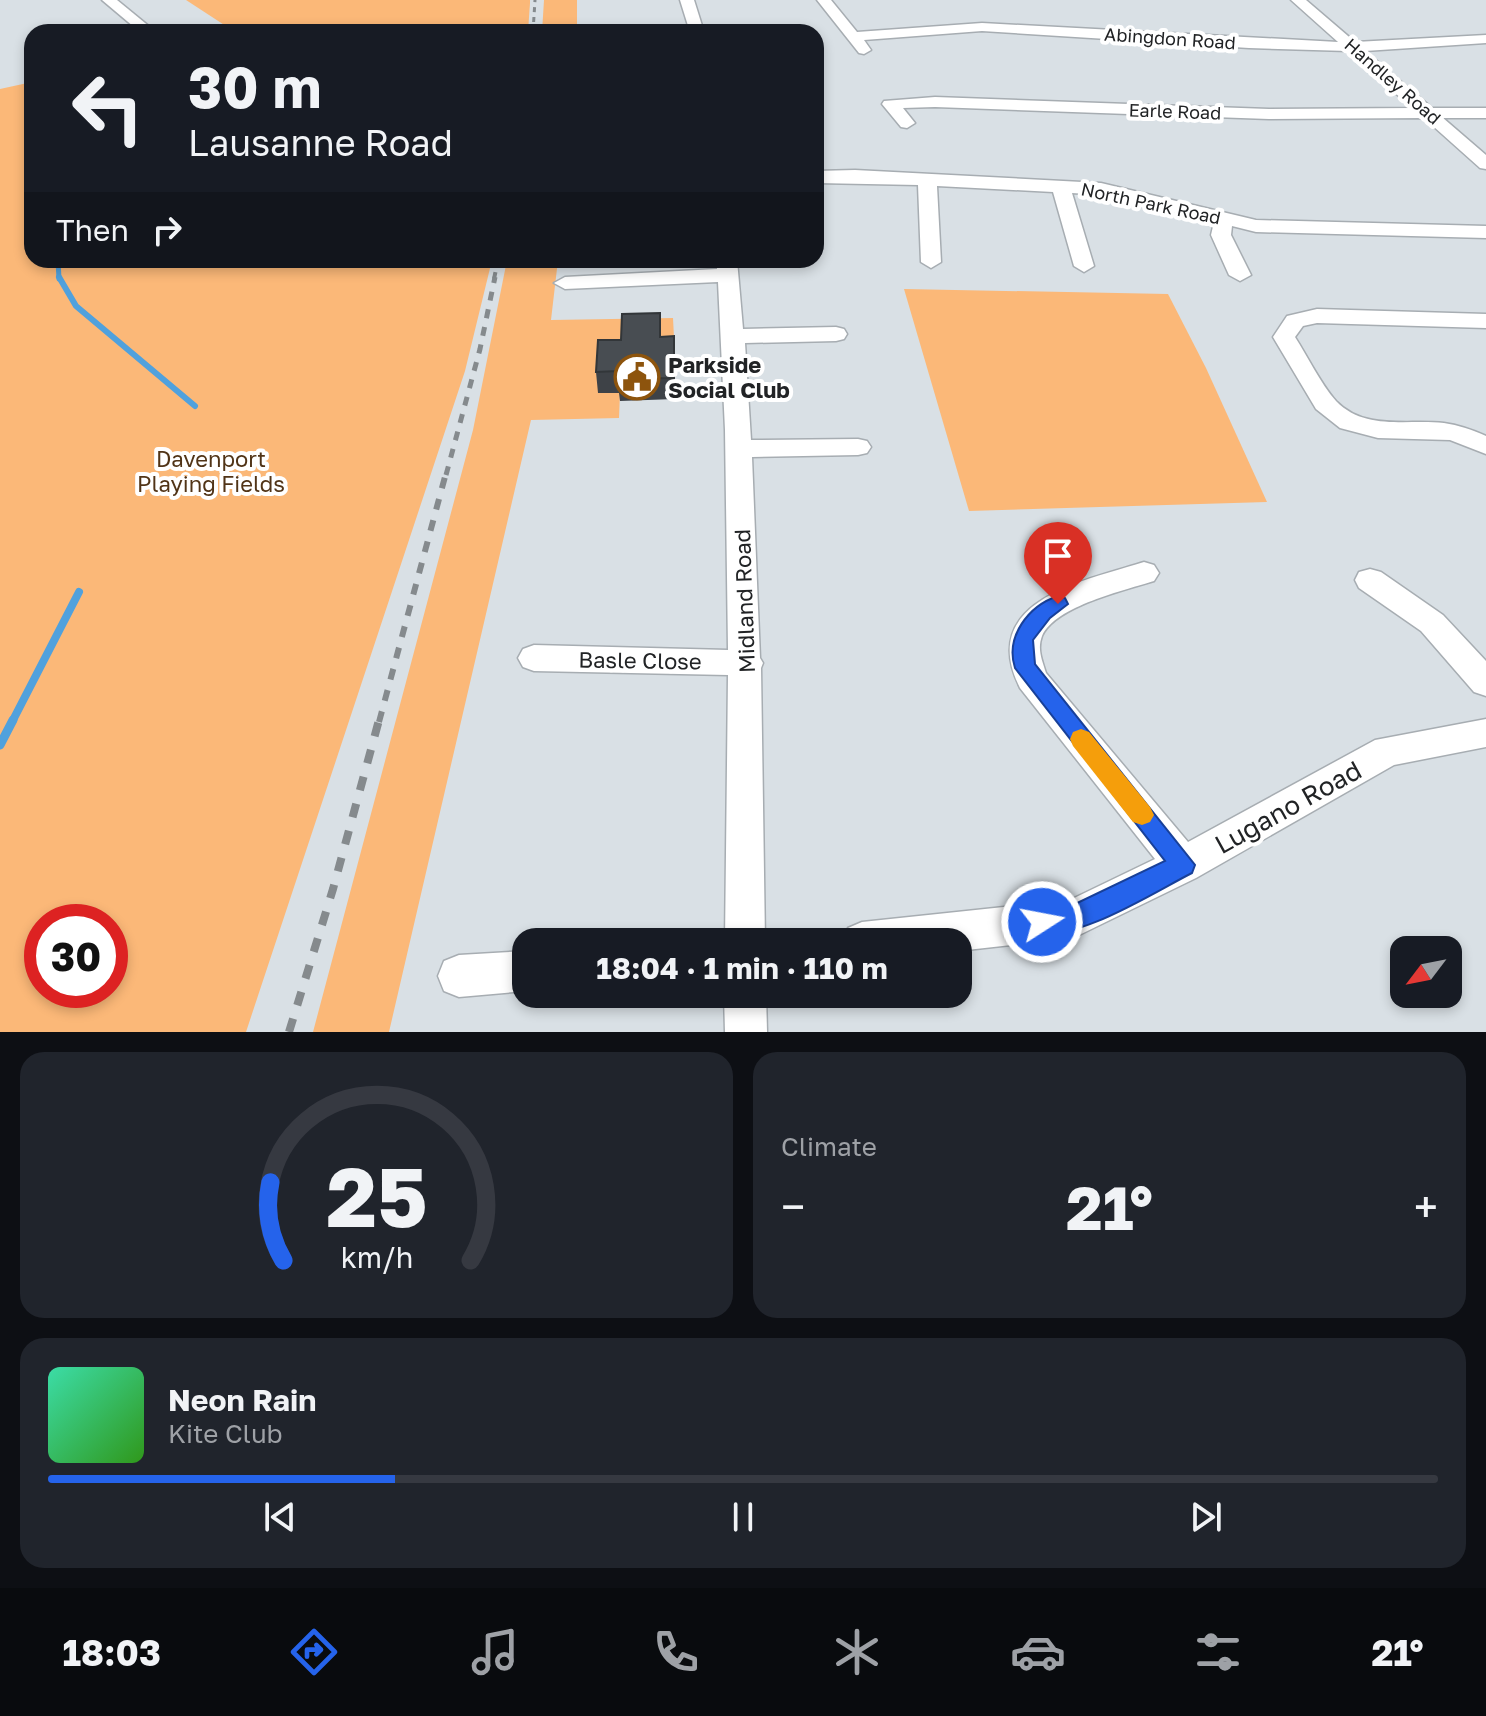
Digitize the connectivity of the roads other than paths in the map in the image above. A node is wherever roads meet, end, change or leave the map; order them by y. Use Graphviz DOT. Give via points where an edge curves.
graph roads {
  1 [pos="109,0"];
  2 [pos="687,0"];
  3 [pos="824,0"];
  4 [pos="1298,0"];
  5 [pos="139,24"];
  6 [pos="694,24"];
  7 [pos="854,37"];
  8 [pos="1486,39"];
  9 [pos="1353,47"];
  10 [pos="864,50"];
  11 [pos="1486,113"];
  12 [pos="1430,114"];
  13 [pos="907,123"];
  14 [pos="1486,164"];
  15 [pos="824,177"];
  16 [pos="927,180"];
  17 [pos="1061,186"];
  18 [pos="1224,218"];
  19 [pos="1486,232"];
  20 [pos="931,262"];
  21 [pos="1084,266"];
  22 [pos="728,268"];
  23 [pos="1240,275"];
  24 [pos="565,283"];
  25 [pos="1486,321"];
  26 [pos="836,334"];
  27 [pos="733,336"];
  28 [pos="1486,446"];
  29 [pos="858,447"];
  30 [pos="739,449"];
  31 [pos="1144,573"];
  32 [pos="1372,578"];
  33 [pos="534,658"];
  34 [pos="747,663"];
  35 [pos="1486,683"];
  36 [pos="1486,733"];
  37 [pos="1183,865"];
  38 [pos="745,928"];
  39 [pos="972,930"];
  40 [pos="512,972"];
  41 [pos="459,976"];
  42 [pos="745,1008"];
  43 [pos="746,1032"];
  1 -- 5 [label="street"];
  2 -- 6 [label="street"];
  3 -- 7 [label="street"];
  4 -- 9 [label="street, Handley Road"];
  7 -- 9 [label="street, Abingdon Road" via="1000,28"];
  7 -- 10 [label="street"];
  8 -- 9 [label="street, Abingdon Road"];
  9 -- 12 [label="street, Handley Road"];
  11 -- 12 [label="street, Earle Road"];
  12 -- 13 [label="street, Earle Road" via="890,104"];
  12 -- 14 [label="street, Handley Road"];
  15 -- 16 [label="street, North Park Road"];
  16 -- 17 [label="street, North Park Road"];
  16 -- 20 [label="street"];
  17 -- 18 [label="street, North Park Road" via="1111,191"];
  17 -- 21 [label="street"];
  18 -- 19 [label="street, North Park Road" via="1256,226"];
  18 -- 23 [label="street" via="1221,235"];
  22 -- 24 [label="street"];
  22 -- 27 [label="street, Midland Road"];
  25 -- 28 [label="street" via="1317,316 1295,321 1284,337 1325,404 1343,418 1384,432 1446,432"];
  26 -- 27 [label="street"];
  27 -- 30 [label="street, Midland Road"];
  29 -- 30 [label="street"];
  30 -- 34 [label="street, Midland Road"];
  31 -- 37 [label="street" via="1043,613 1023,639 1022,657 1032,679"];
  32 -- 35 [label="street" via="1432,623"];
  33 -- 34 [label="street, Basle Close"];
  34 -- 38 [label="street, Midland Road"];
  36 -- 37 [label="street, Lugano Road" via="1387,751"];
  37 -- 39 [label="street, Lugano Road" via="1073,919"];
  40 -- 41 [label="street"];
  42 -- 43 [label="street"];
}
